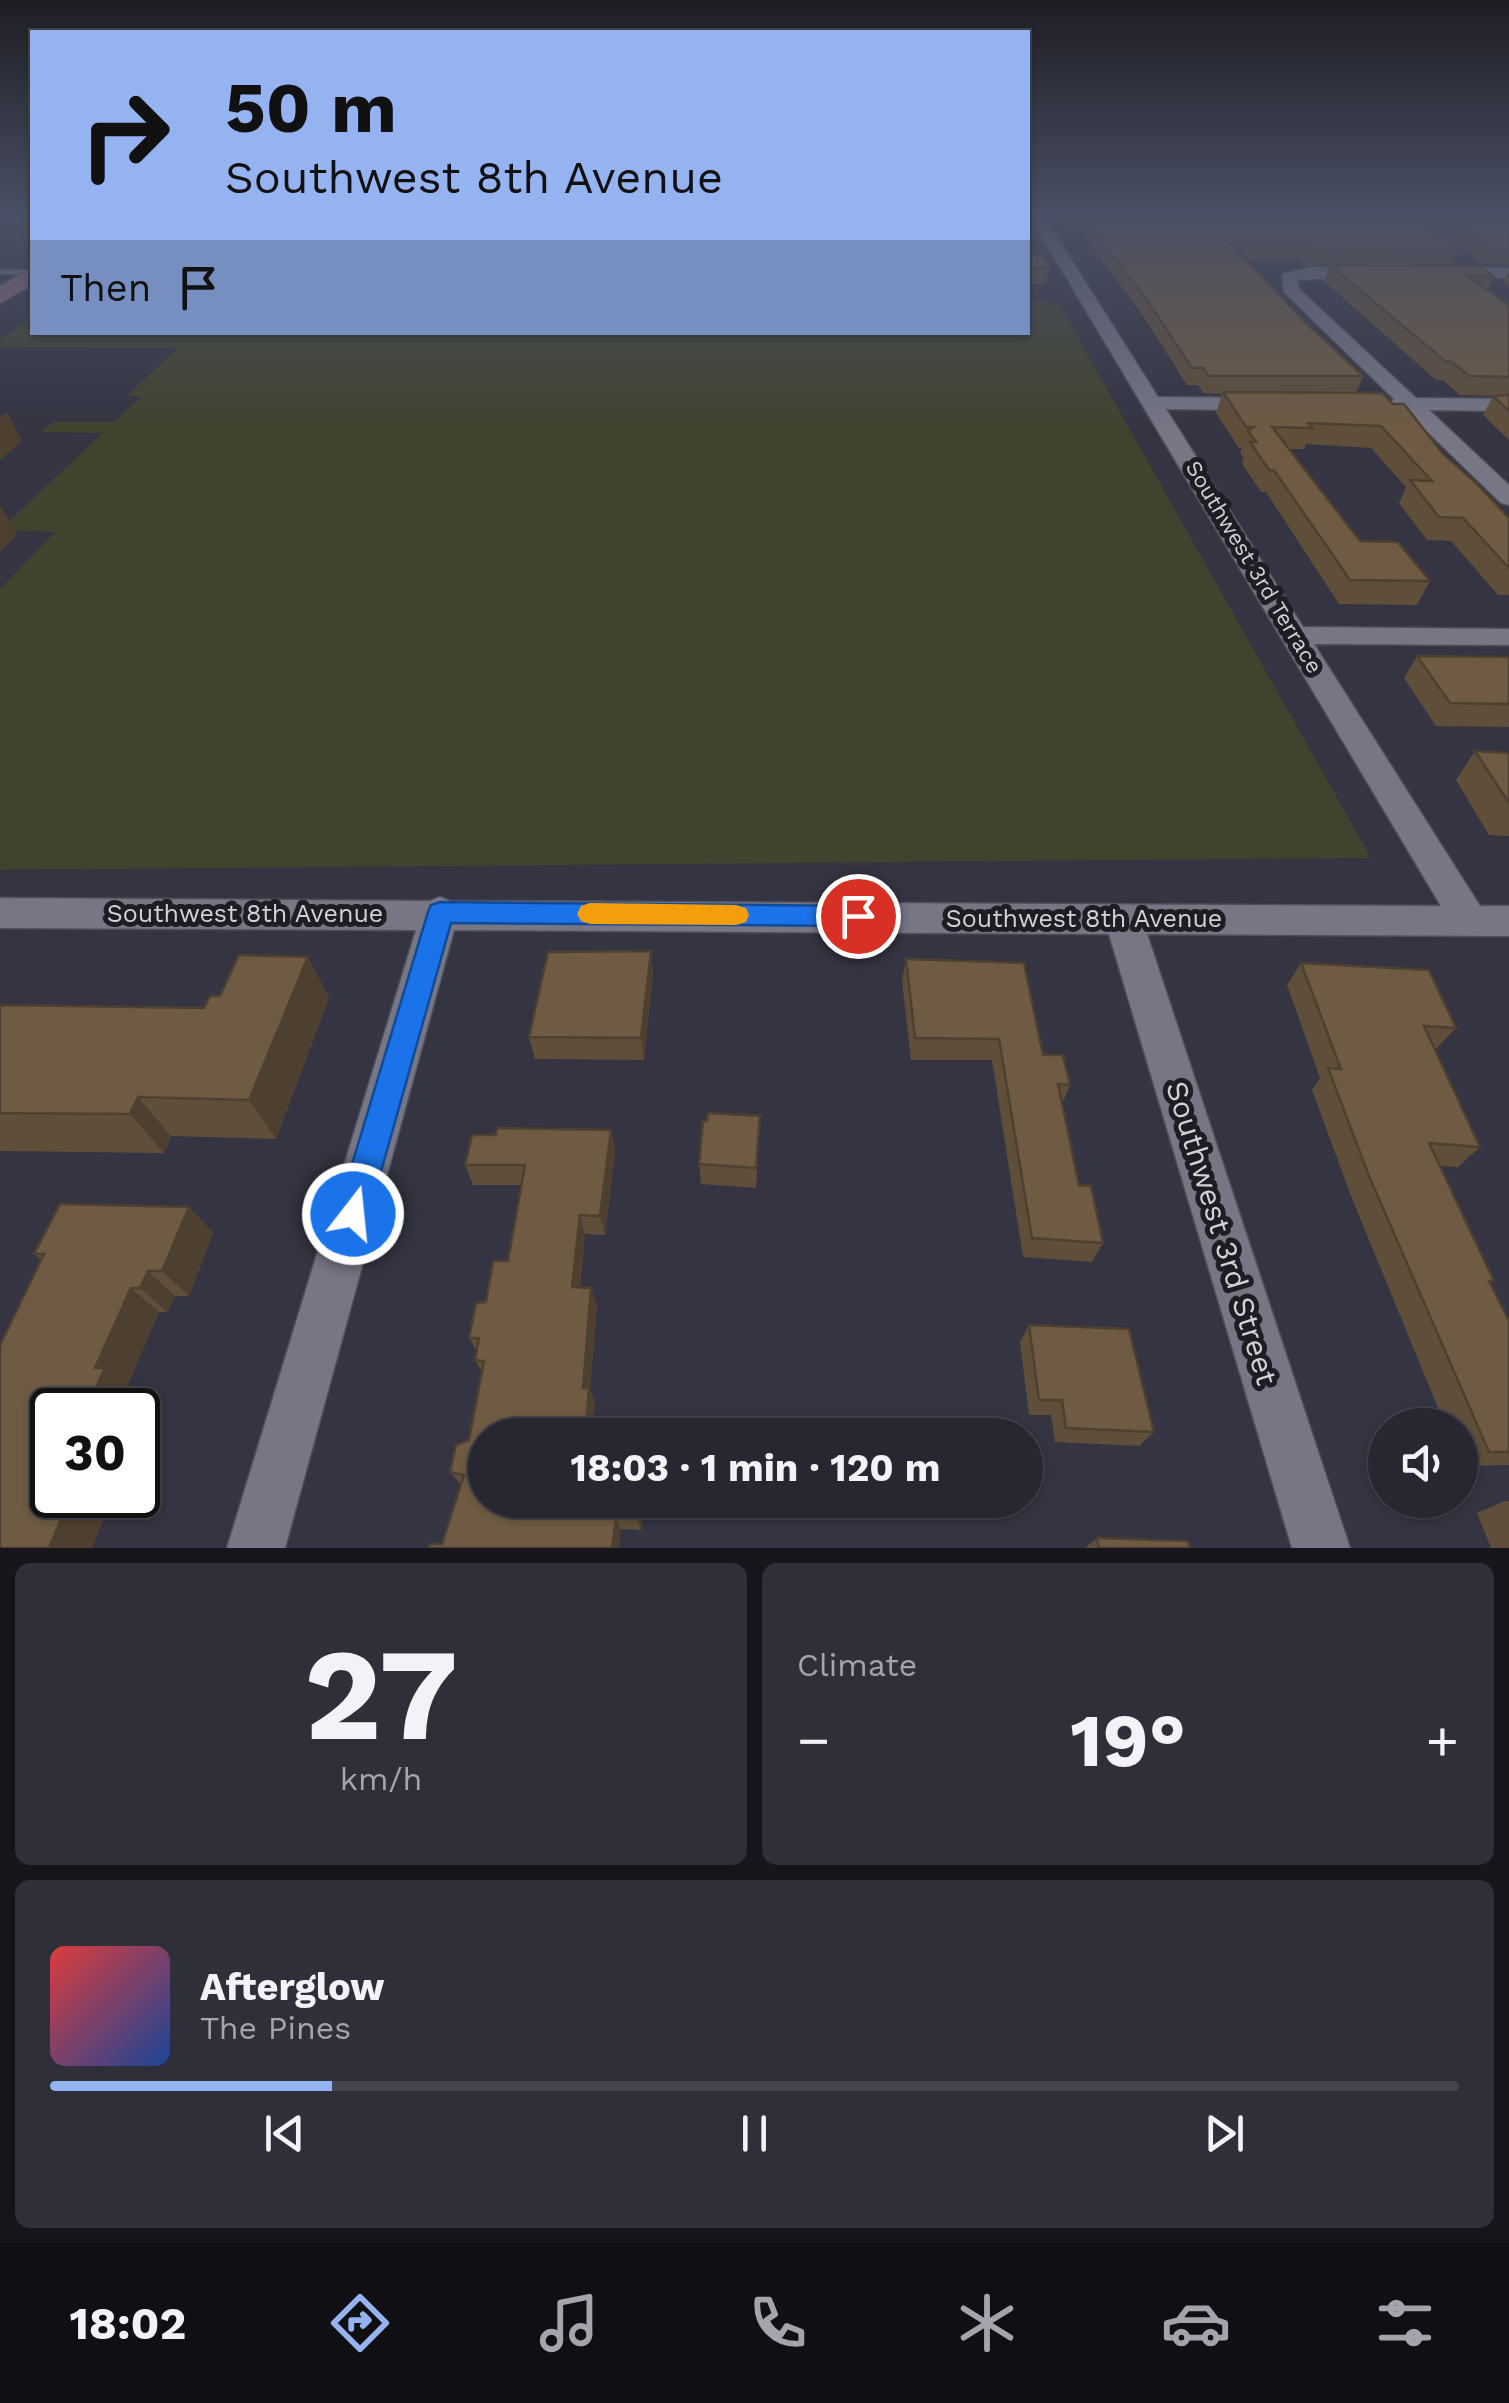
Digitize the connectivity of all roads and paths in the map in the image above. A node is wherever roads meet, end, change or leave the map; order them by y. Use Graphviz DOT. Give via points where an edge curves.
graph roads {
  1 [pos="1071,287"];
  2 [pos="1290,287"];
  3 [pos="1495,287"];
  4 [pos="1498,290"];
  5 [pos="1155,403"];
  6 [pos="1275,404"];
  7 [pos="1371,404"];
  8 [pos="1410,404"];
  9 [pos="1509,405"];
  10 [pos="1509,498"];
  11 [pos="1296,636"];
  12 [pos="1509,637"];
  13 [pos="440,912"];
  14 [pos="0,913"];
  15 [pos="1123,918"];
  16 [pos="1470,920"];
  17 [pos="1509,920"];
  18 [pos="256,1548"];
  19 [pos="1321,1548"];
  1 -- 5 [label="street, Southwest 3rd Terrace"];
  2 -- 8 [label="street"];
  3 -- 4 [label="street"];
  5 -- 6 [label="street"];
  5 -- 11 [label="street, Southwest 3rd Terrace"];
  7 -- 8 [label="street"];
  8 -- 9 [label="street"];
  8 -- 10 [label="street"];
  11 -- 12 [label="street"];
  11 -- 16 [label="street, Southwest 3rd Terrace"];
  13 -- 14 [label="street, Southwest 8th Avenue"];
  13 -- 15 [label="street, Southwest 8th Avenue"];
  13 -- 18 [label="street"];
  15 -- 16 [label="street, Southwest 8th Avenue"];
  15 -- 19 [label="street, Southwest 3rd Street"];
  16 -- 17 [label="street, Southwest 8th Avenue"];
}
